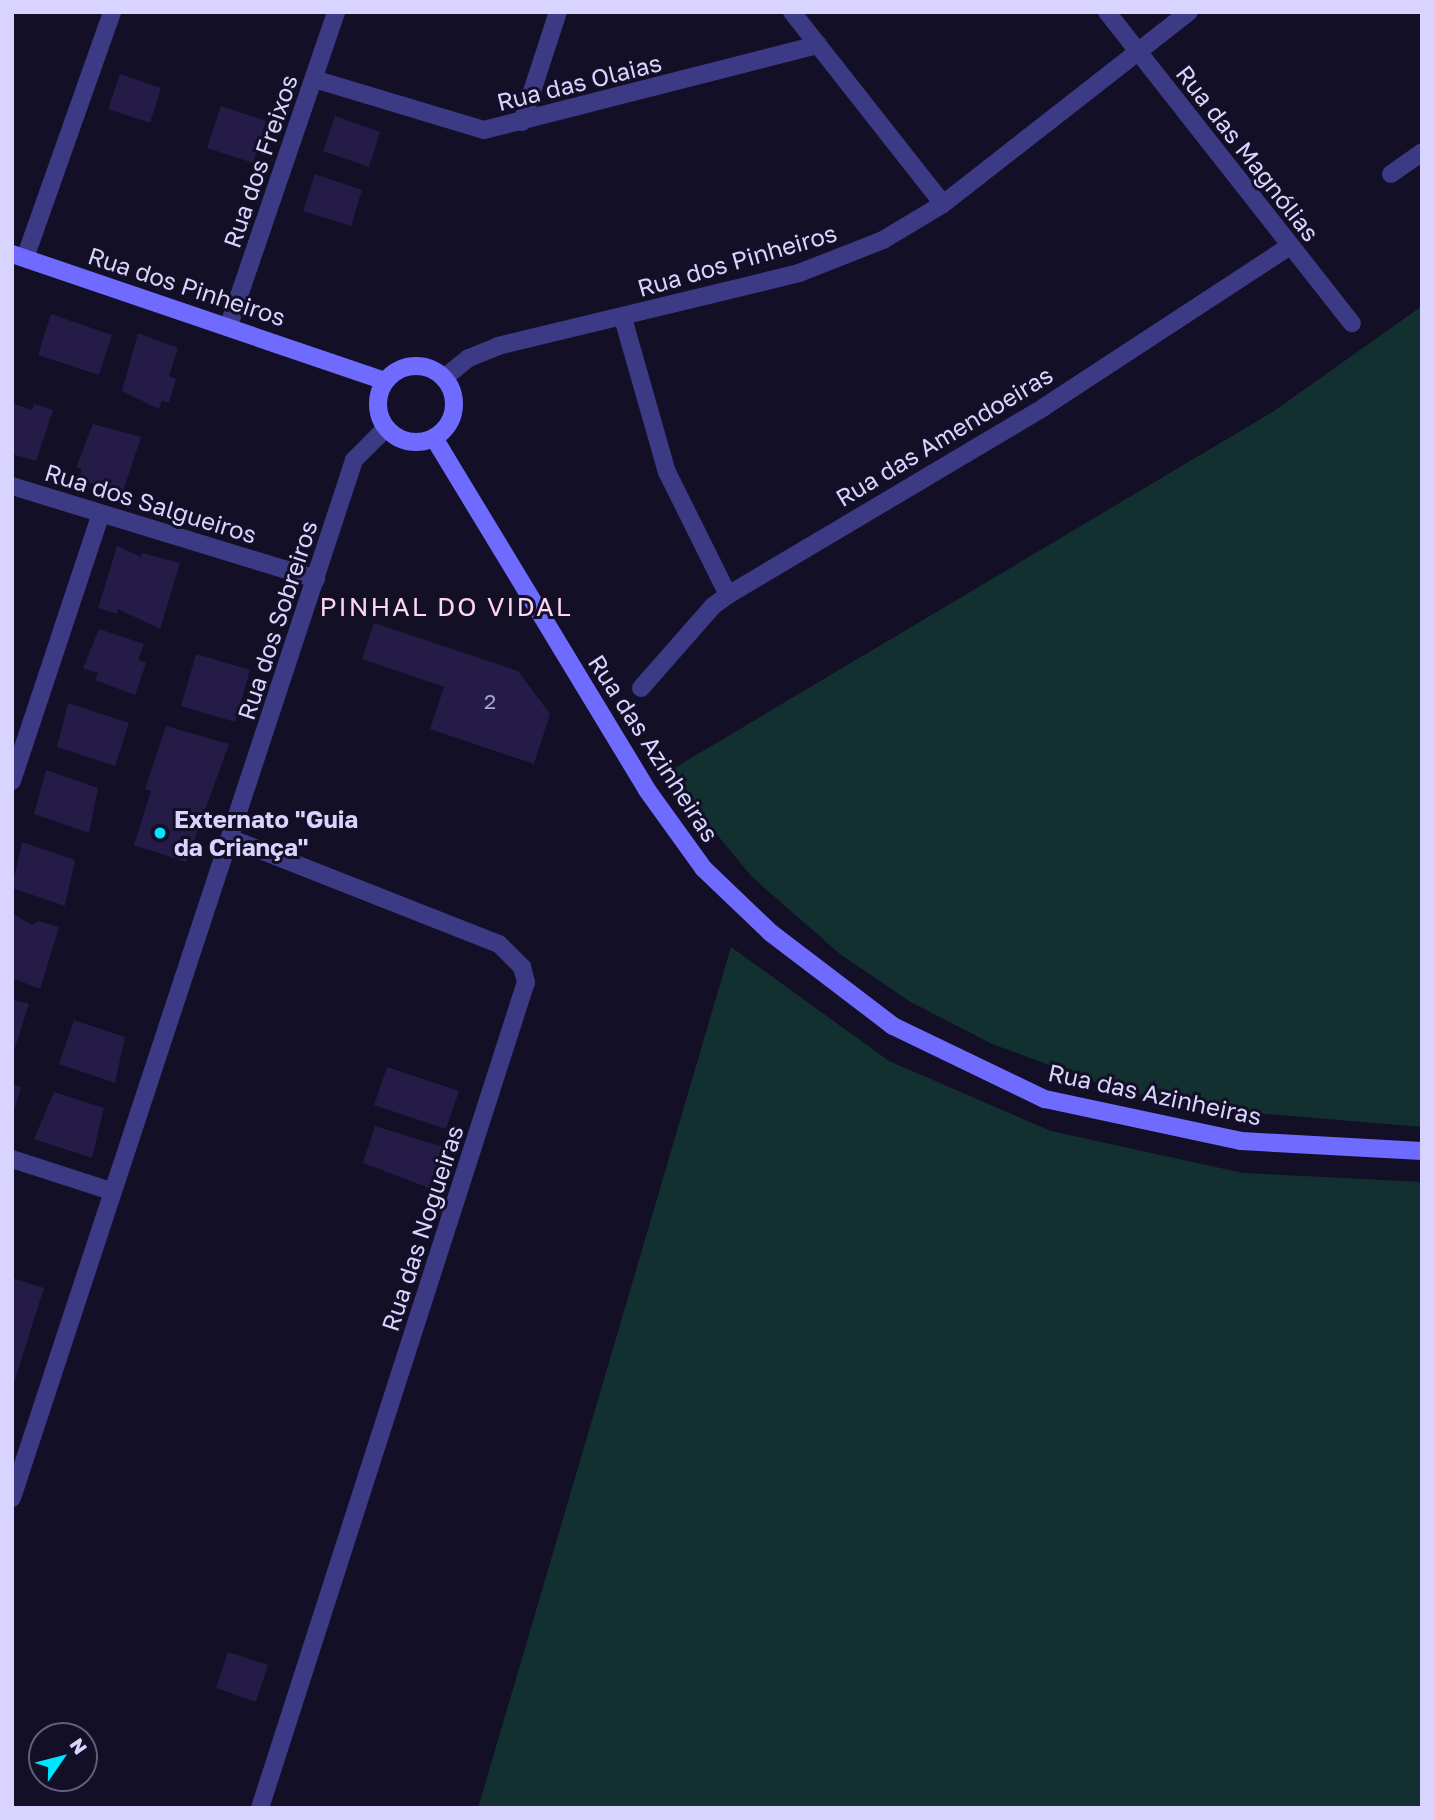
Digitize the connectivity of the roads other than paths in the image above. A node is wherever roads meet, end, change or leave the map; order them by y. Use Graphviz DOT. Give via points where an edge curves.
graph roads {
  1 [pos="112,12"];
  2 [pos="336,12"];
  3 [pos="558,12"];
  4 [pos="792,12"];
  5 [pos="1107,12"];
  6 [pos="1189,12"];
  7 [pos="818,45"];
  8 [pos="1138,52"];
  9 [pos="314,79"];
  10 [pos="523,122"];
  11 [pos="1422,152"];
  12 [pos="1391,174"];
  13 [pos="943,204"];
  14 [pos="1290,246"];
  15 [pos="19,256"];
  16 [pos="623,318"];
  17 [pos="1352,323"];
  18 [pos="229,325"];
  19 [pos="444,378"];
  20 [pos="385,381"];
  21 [pos="386,428"];
  22 [pos="434,438"];
  23 [pos="12,486"];
  24 [pos="101,513"];
  25 [pos="316,579"];
  26 [pos="728,595"];
  27 [pos="641,688"];
  28 [pos="12,781"];
  29 [pos="232,839"];
  30 [pos="1422,1151"];
  31 [pos="12,1159"];
  32 [pos="111,1191"];
  33 [pos="12,1498"];
  34 [pos="260,1808"];
  1 -- 15 [label="street"];
  2 -- 9 [label="street, Rua dos Freixos"];
  3 -- 10 [label="street"];
  4 -- 7 [label="street"];
  5 -- 8 [label="street, Rua das Magnólias"];
  6 -- 8 [label="street, Rua dos Pinheiros"];
  7 -- 10 [label="street, Rua das Olaias"];
  7 -- 13 [label="street"];
  8 -- 13 [label="street, Rua dos Pinheiros"];
  8 -- 14 [label="street, Rua das Magnólias"];
  9 -- 10 [label="street, Rua das Olaias" via="467,128 484,130"];
  9 -- 18 [label="street, Rua dos Freixos"];
  11 -- 12 [label="street"];
  13 -- 16 [label="street, Rua dos Pinheiros" via="883,240 817,267"];
  14 -- 17 [label="street, Rua das Magnólias"];
  14 -- 26 [label="street, Rua das Amendoeiras" via="1044,407"];
  15 -- 18 [label="street, Rua dos Pinheiros"];
  16 -- 19 [label="street, Rua dos Pinheiros" via="498,346 469,358"];
  16 -- 26 [label="street" via="667,472"];
  18 -- 20 [label="street, Rua dos Pinheiros"];
  19 -- 20 [label="street" via="414,366"];
  19 -- 22 [label="street" via="454,404 445,429"];
  20 -- 21 [label="street" via="378,405"];
  21 -- 22 [label="street" via="408,442"];
  21 -- 25 [label="street, Rua dos Sobreiros" via="354,460"];
  22 -- 30 [label="street, Rua das Azinheiras" via="648,790 704,869 771,933 893,1026 1045,1099 1241,1141"];
  23 -- 24 [label="street, Rua dos Salgueiros"];
  24 -- 25 [label="street, Rua dos Salgueiros"];
  24 -- 28 [label="street"];
  25 -- 29 [label="street, Rua dos Sobreiros"];
  26 -- 27 [label="street, Rua das Amendoeiras"];
  29 -- 32 [label="street, Rua dos Sobreiros"];
  29 -- 34 [label="street, Rua das Nogueiras" via="499,944 523,967 526,982"];
  31 -- 32 [label="street"];
  32 -- 33 [label="street, Rua dos Sobreiros"];
}
